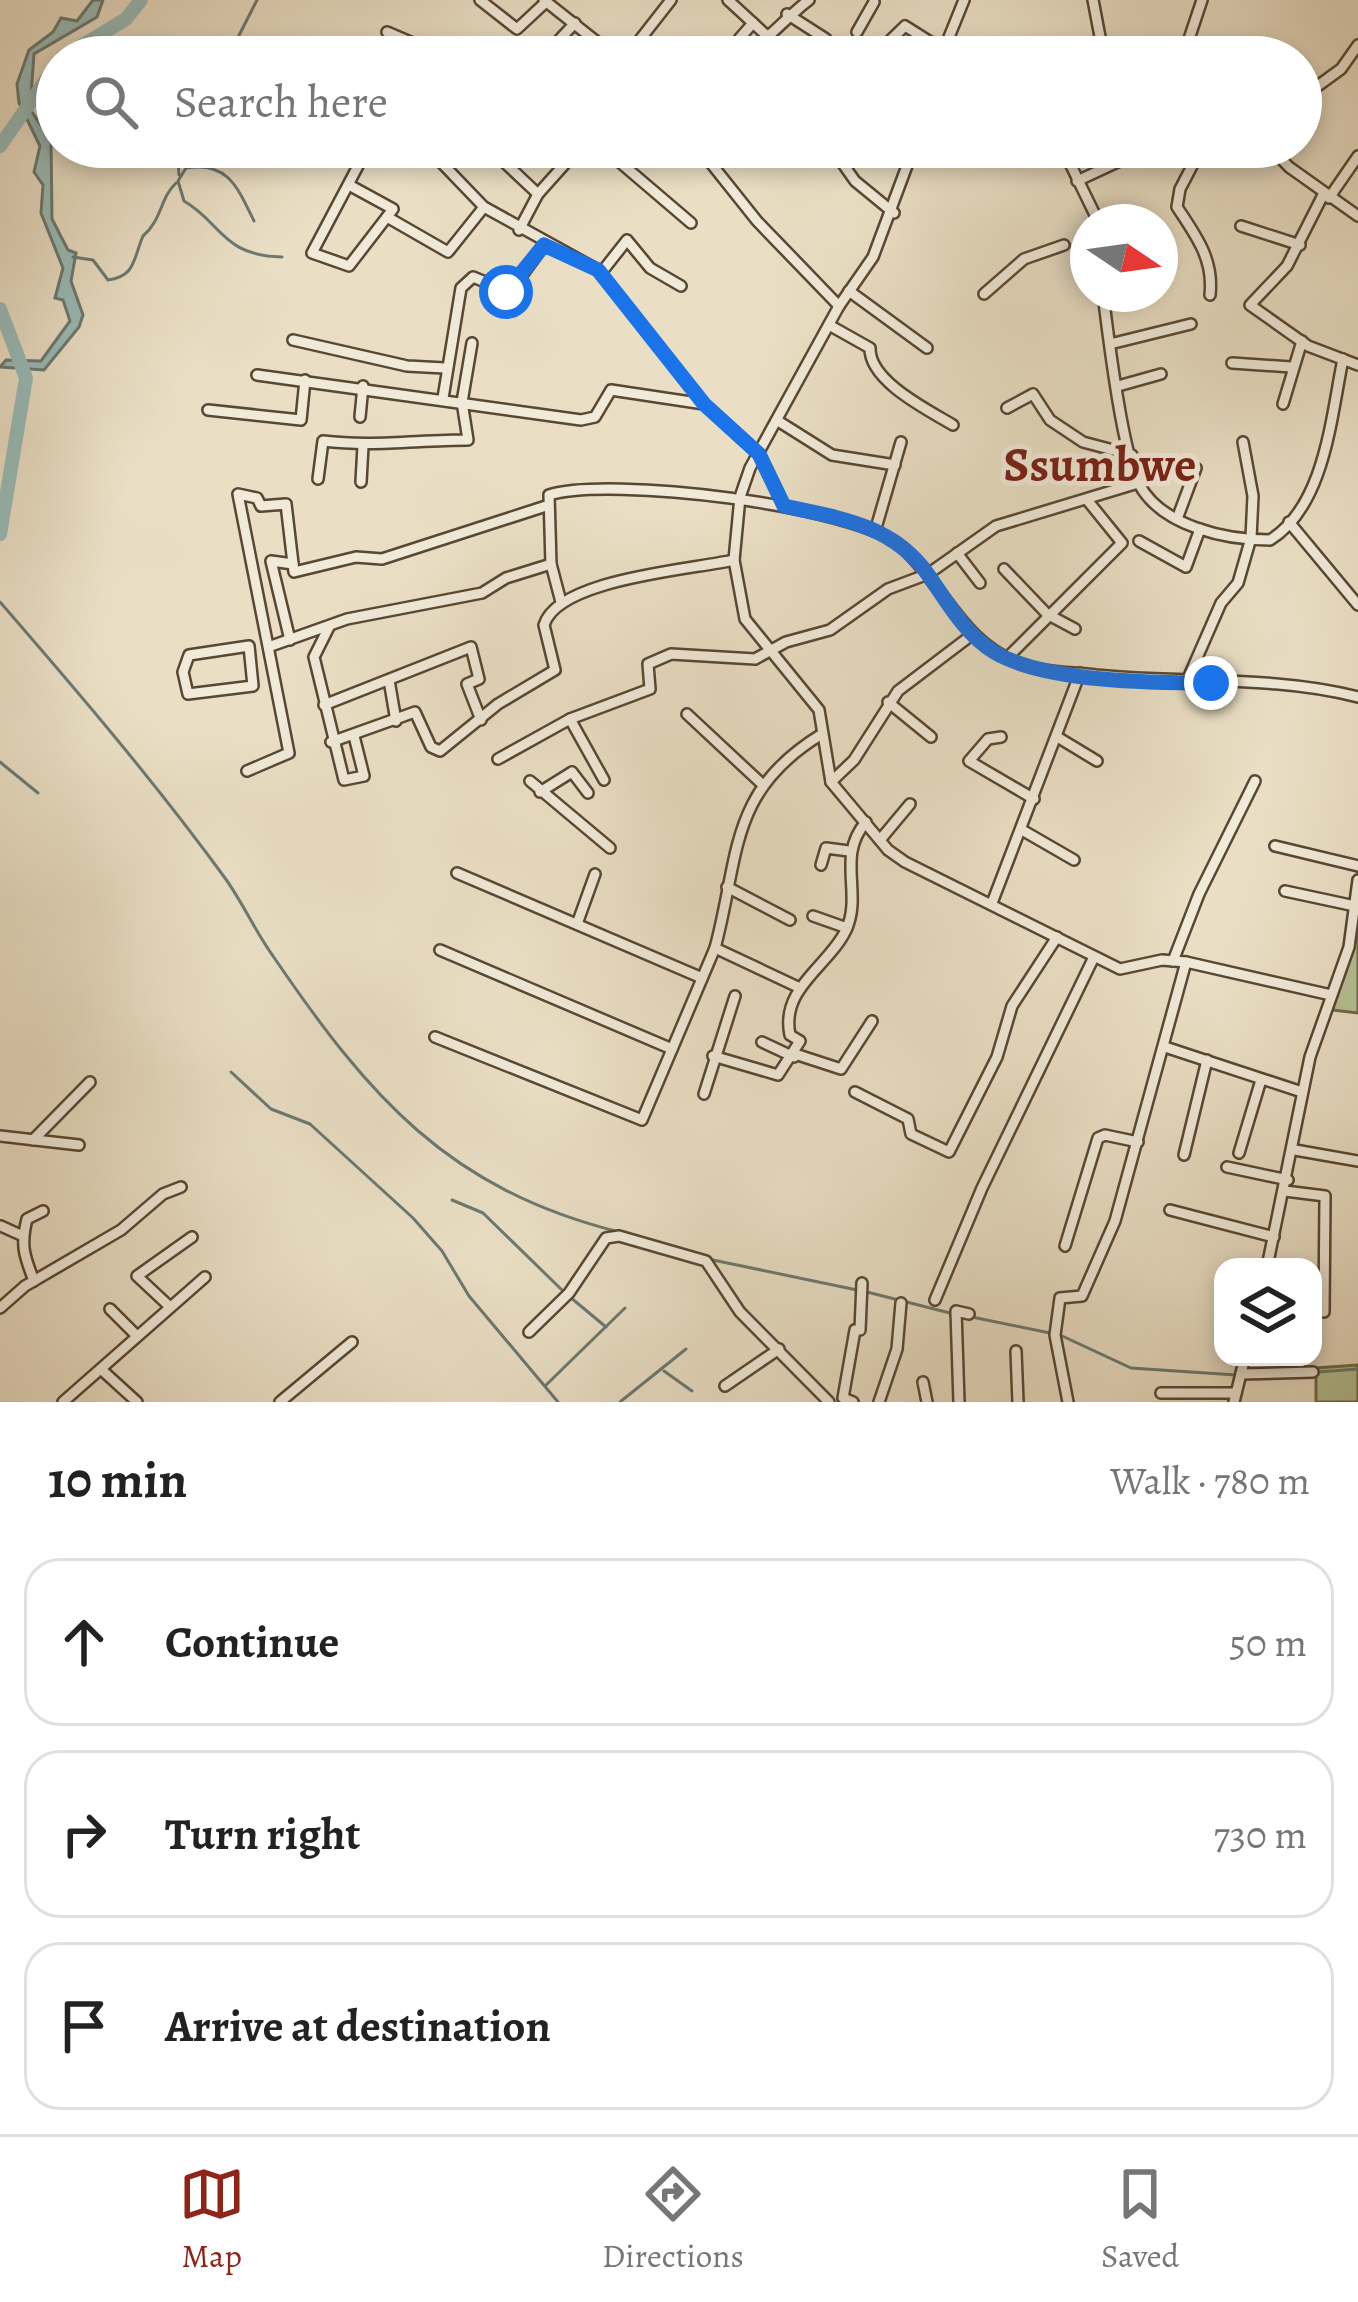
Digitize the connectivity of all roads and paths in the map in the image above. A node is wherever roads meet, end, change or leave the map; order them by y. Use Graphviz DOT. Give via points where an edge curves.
graph roads {
  1 [pos="480,0"];
  2 [pos="670,0"];
  3 [pos="728,0"];
  4 [pos="809,0"];
  5 [pos="857,0"];
  6 [pos="964,0"];
  7 [pos="1077,0"];
  8 [pos="1202,0"];
  9 [pos="550,2"];
  10 [pos="1093,3"];
  11 [pos="871,6"];
  12 [pos="787,14"];
  13 [pos="575,23"];
  14 [pos="753,23"];
  15 [pos="387,32"];
  16 [pos="856,32"];
  17 [pos="394,36"];
  18 [pos="563,36"];
  19 [pos="591,36"];
  20 [pos="643,36"];
  21 [pos="742,36"];
  22 [pos="768,36"];
  23 [pos="773,36"];
  24 [pos="821,36"];
  25 [pos="895,36"];
  26 [pos="918,36"];
  27 [pos="949,36"];
  28 [pos="1100,36"];
  29 [pos="1190,36"];
  30 [pos="1358,45"];
  31 [pos="1322,83"];
  32 [pos="1358,156"];
  33 [pos="358,168"];
  34 [pos="446,168"];
  35 [pos="510,168"];
  36 [pos="559,168"];
  37 [pos="627,168"];
  38 [pos="715,168"];
  39 [pos="846,168"];
  40 [pos="908,168"];
  41 [pos="1071,168"];
  42 [pos="1106,168"];
  43 [pos="1193,168"];
  44 [pos="1294,168"];
  45 [pos="1077,182"];
  46 [pos="349,185"];
  47 [pos="538,194"];
  48 [pos="1326,195"];
  49 [pos="1089,204"];
  50 [pos="484,207"];
  51 [pos="894,213"];
  52 [pos="1358,216"];
  53 [pos="387,217"];
  54 [pos="691,223"];
  55 [pos="1240,226"];
  56 [pos="519,230"];
  57 [pos="544,245"];
  58 [pos="1064,245"];
  59 [pos="1300,245"];
  60 [pos="602,273"];
  61 [pos="681,286"];
  62 [pos="849,291"];
  63 [pos="984,294"];
  64 [pos="1210,295"];
  65 [pos="839,306"];
  66 [pos="1106,312"];
  67 [pos="1191,323"];
  68 [pos="829,325"];
  69 [pos="293,340"];
  70 [pos="1302,340"];
  71 [pos="472,343"];
  72 [pos="1111,344"];
  73 [pos="927,348"];
  74 [pos="1343,359"];
  75 [pos="1232,363"];
  76 [pos="1358,365"];
  77 [pos="1291,367"];
  78 [pos="445,368"];
  79 [pos="1162,374"];
  80 [pos="257,375"];
  81 [pos="305,380"];
  82 [pos="364,386"];
  83 [pos="1118,386"];
  84 [pos="443,398"];
  85 [pos="462,402"];
  86 [pos="704,404"];
  87 [pos="1283,404"];
  88 [pos="1007,408"];
  89 [pos="208,410"];
  90 [pos="360,417"];
  91 [pos="778,421"];
  92 [pos="953,424"];
  93 [pos="901,442"];
  94 [pos="1243,442"];
  95 [pos="363,446"];
  96 [pos="759,454"];
  97 [pos="1132,455"];
  98 [pos="896,465"];
  99 [pos="1196,469"];
  100 [pos="318,479"];
  101 [pos="361,482"];
  102 [pos="1138,483"];
  103 [pos="740,497"];
  104 [pos="1088,500"];
  105 [pos="546,506"];
  106 [pos="784,506"];
  107 [pos="1177,519"];
  108 [pos="1289,522"];
  109 [pos="876,528"];
  110 [pos="1200,529"];
  111 [pos="1251,538"];
  112 [pos="1139,541"];
  113 [pos="957,553"];
  114 [pos="734,560"];
  115 [pos="293,564"];
  116 [pos="551,564"];
  117 [pos="1004,569"];
  118 [pos="928,574"];
  119 [pos="980,583"];
  120 [pos="561,602"];
  121 [pos="1358,604"];
  122 [pos="1047,614"];
  123 [pos="329,626"];
  124 [pos="1075,629"];
  125 [pos="973,634"];
  126 [pos="290,640"];
  127 [pos="271,646"];
  128 [pos="770,652"];
  129 [pos="203,654"];
  130 [pos="1007,658"];
  131 [pos="1080,673"];
  132 [pos="388,680"];
  133 [pos="1186,683"];
  134 [pos="1358,697"];
  135 [pos="888,702"];
  136 [pos="324,705"];
  137 [pos="687,714"];
  138 [pos="481,719"];
  139 [pos="570,719"];
  140 [pos="396,721"];
  141 [pos="822,734"];
  142 [pos="354,736"];
  143 [pos="931,737"];
  144 [pos="1001,737"];
  145 [pos="1059,738"];
  146 [pos="331,742"];
  147 [pos="498,759"];
  148 [pos="593,760"];
  149 [pos="1097,761"];
  150 [pos="248,772"];
  151 [pos="572,772"];
  152 [pos="604,780"];
  153 [pos="530,781"];
  154 [pos="1255,781"];
  155 [pos="831,782"];
  156 [pos="764,785"];
  157 [pos="540,792"];
  158 [pos="588,793"];
  159 [pos="1034,799"];
  160 [pos="910,803"];
  161 [pos="866,822"];
  162 [pos="1022,830"];
  163 [pos="880,840"];
  164 [pos="1274,846"];
  165 [pos="610,848"];
  166 [pos="849,851"];
  167 [pos="1074,860"];
  168 [pos="820,865"];
  169 [pos="1358,866"];
  170 [pos="457,873"];
  171 [pos="595,874"];
  172 [pos="1358,880"];
  173 [pos="727,887"];
  174 [pos="1285,891"];
  175 [pos="992,903"];
  176 [pos="1355,906"];
  177 [pos="814,916"];
  178 [pos="790,920"];
  179 [pos="577,924"];
  180 [pos="847,928"];
  181 [pos="1057,938"];
  182 [pos="715,948"];
  183 [pos="440,950"];
  184 [pos="1093,959"];
  185 [pos="1173,961"];
  186 [pos="1186,962"];
  187 [pos="702,978"];
  188 [pos="800,988"];
  189 [pos="1331,995"];
  190 [pos="735,996"];
  191 [pos="872,1021"];
  192 [pos="435,1036"];
  193 [pos="762,1042"];
  194 [pos="1165,1047"];
  195 [pos="672,1048"];
  196 [pos="713,1056"];
  197 [pos="795,1056"];
  198 [pos="1207,1060"];
  199 [pos="1261,1080"];
  200 [pos="90,1082"];
  201 [pos="1302,1092"];
  202 [pos="855,1093"];
  203 [pos="704,1094"];
  204 [pos="0,1136"];
  205 [pos="33,1140"];
  206 [pos="1138,1142"];
  207 [pos="79,1145"];
  208 [pos="1295,1150"];
  209 [pos="1239,1154"];
  210 [pos="1184,1155"];
  211 [pos="1358,1161"];
  212 [pos="1228,1167"];
  213 [pos="1286,1186"];
  214 [pos="181,1187"];
  215 [pos="1170,1210"];
  216 [pos="4,1211"];
  217 [pos="43,1211"];
  218 [pos="0,1226"];
  219 [pos="23,1236"];
  220 [pos="1274,1237"];
  221 [pos="192,1238"];
  222 [pos="1065,1246"];
  223 [pos="1269,1258"];
  224 [pos="205,1277"];
  225 [pos="34,1281"];
  226 [pos="862,1288"];
  227 [pos="935,1300"];
  228 [pos="901,1304"];
  229 [pos="170,1306"];
  230 [pos="0,1308"];
  231 [pos="110,1309"];
  232 [pos="1324,1312"];
  233 [pos="969,1314"];
  234 [pos="529,1332"];
  235 [pos="137,1336"];
  236 [pos="352,1342"];
  237 [pos="779,1348"];
  238 [pos="1016,1351"];
  239 [pos="1243,1366"];
  240 [pos="104,1371"];
  241 [pos="1313,1372"];
  242 [pos="1241,1374"];
  243 [pos="923,1382"];
  244 [pos="725,1386"];
  245 [pos="1161,1393"];
  246 [pos="1235,1397"];
  247 [pos="63,1402"];
  248 [pos="137,1402"];
  249 [pos="280,1402"];
  250 [pos="829,1402"];
  251 [pos="853,1402"];
  252 [pos="879,1402"];
  253 [pos="927,1402"];
  254 [pos="959,1402"];
  255 [pos="1018,1402"];
  256 [pos="1068,1402"];
  1 -- 9 [label="street" via="517,29"];
  2 -- 20 [label="street"];
  3 -- 14 [label="street"];
  4 -- 12 [label="street"];
  5 -- 11 [label="street"];
  6 -- 27 [label="street"];
  7 -- 10 [label="street"];
  8 -- 29 [label="street"];
  9 -- 13 [label="street"];
  10 -- 28 [label="street"];
  11 -- 16 [label="street"];
  12 -- 23 [label="street"];
  12 -- 24 [label="street"];
  13 -- 18 [label="street"];
  13 -- 19 [label="street"];
  14 -- 21 [label="street"];
  14 -- 22 [label="street"];
  15 -- 17 [label="street"];
  25 -- 26 [label="street" via="905,26"];
  30 -- 31 [label="street"];
  32 -- 48 [label="street"];
  33 -- 46 [label="street"];
  34 -- 50 [label="street"];
  35 -- 47 [label="street"];
  36 -- 47 [label="street"];
  37 -- 54 [label="street"];
  38 -- 65 [label="street"];
  39 -- 51 [label="street"];
  40 -- 51 [label="street"];
  41 -- 45 [label="street"];
  42 -- 45 [label="street"];
  43 -- 64 [label="street" via="1177,207 1204,247"];
  44 -- 48 [label="street"];
  45 -- 49 [label="street"];
  46 -- 53 [label="street" via="393,209"];
  46 -- 53 [label="street" via="312,253 349,266"];
  47 -- 56 [label="street"];
  48 -- 52 [label="street"];
  48 -- 59 [label="street"];
  50 -- 53 [label="street" via="448,252"];
  50 -- 56 [label="street"];
  51 -- 62 [label="street"];
  55 -- 59 [label="street"];
  56 -- 57 [label="street"];
  57 -- 60 [label="street"];
  57 -- 78 [label="street" via="510,292 473,277 460,288"];
  58 -- 63 [label="street" via="1024,259"];
  59 -- 70 [label="street" via="1250,304"];
  60 -- 61 [label="street" via="627,240 650,268"];
  60 -- 86 [label="street"];
  62 -- 65 [label="street"];
  62 -- 73 [label="street"];
  65 -- 68 [label="street"];
  66 -- 72 [label="street"];
  67 -- 72 [label="street"];
  68 -- 91 [label="street"];
  68 -- 92 [label="street" via="870,348 877,368"];
  69 -- 78 [label="street"];
  70 -- 74 [label="street"];
  70 -- 77 [label="street"];
  71 -- 85 [label="street"];
  72 -- 83 [label="street"];
  74 -- 76 [label="street"];
  74 -- 108 [label="street" via="1311,488"];
  75 -- 77 [label="street"];
  77 -- 87 [label="street"];
  78 -- 84 [label="street"];
  79 -- 83 [label="street"];
  80 -- 81 [label="street"];
  81 -- 82 [label="street"];
  81 -- 89 [label="street" via="301,420"];
  82 -- 84 [label="street"];
  82 -- 90 [label="street"];
  83 -- 97 [label="street"];
  84 -- 85 [label="street"];
  85 -- 86 [label="street" via="580,420 595,417 611,390"];
  85 -- 95 [label="street" via="468,440"];
  86 -- 96 [label="street"];
  88 -- 97 [label="street" via="1033,394 1050,420 1083,442"];
  91 -- 96 [label="street"];
  91 -- 98 [label="street" via="832,455"];
  93 -- 98 [label="street"];
  94 -- 111 [label="street"];
  95 -- 100 [label="street" via="323,441"];
  95 -- 101 [label="street"];
  96 -- 103 [label="street"];
  96 -- 106 [label="street"];
  97 -- 102 [label="street"];
  98 -- 109 [label="street"];
  99 -- 107 [label="street"];
  102 -- 104 [label="street"];
  102 -- 107 [label="street"];
  103 -- 105 [label="street" via="555,492"];
  103 -- 106 [label="street"];
  103 -- 114 [label="street"];
  104 -- 113 [label="street" via="996,526"];
  104 -- 122 [label="street" via="1122,543"];
  105 -- 115 [label="street" via="382,559 294,572"];
  105 -- 116 [label="street"];
  106 -- 109 [label="street"];
  107 -- 110 [label="street"];
  108 -- 111 [label="street" via="1270,540"];
  108 -- 121 [label="street"];
  109 -- 118 [label="street"];
  110 -- 111 [label="street"];
  110 -- 112 [label="street" via="1186,567"];
  111 -- 133 [label="street" via="1238,583"];
  113 -- 118 [label="street"];
  113 -- 119 [label="street"];
  114 -- 120 [label="street" via="620,579"];
  114 -- 128 [label="street" via="741,608"];
  115 -- 126 [label="street" via="271,561"];
  115 -- 127 [label="street" via="286,504 262,506 238,494"];
  116 -- 120 [label="street"];
  116 -- 123 [label="street" via="482,592"];
  117 -- 122 [label="street"];
  118 -- 125 [label="street"];
  118 -- 128 [label="street" via="888,589 830,630"];
  120 -- 138 [label="street" via="544,625 555,670"];
  122 -- 124 [label="street"];
  122 -- 130 [label="street"];
  123 -- 126 [label="street"];
  123 -- 136 [label="street" via="314,657"];
  125 -- 130 [label="street"];
  125 -- 135 [label="street"];
  126 -- 127 [label="street"];
  127 -- 150 [label="street" via="290,753"];
  128 -- 139 [label="street" via="739,662 688,653 656,658 647,664 650,689"];
  128 -- 141 [label="street" via="814,700"];
  129 -- 129 [label="street" via="249,646 253,686 188,694 183,672 189,656"];
  130 -- 131 [label="street"];
  131 -- 133 [label="street"];
  131 -- 145 [label="street"];
  132 -- 136 [label="street"];
  132 -- 138 [label="street" via="470,647 478,679 467,684"];
  132 -- 140 [label="street"];
  133 -- 134 [label="street" via="1302,685"];
  135 -- 143 [label="street"];
  135 -- 155 [label="street"];
  136 -- 146 [label="street"];
  137 -- 156 [label="street"];
  138 -- 140 [label="street" via="440,751 415,712"];
  139 -- 147 [label="street"];
  139 -- 148 [label="street"];
  140 -- 142 [label="street"];
  141 -- 155 [label="street"];
  141 -- 156 [label="street"];
  142 -- 146 [label="street"];
  142 -- 146 [label="street" via="364,776 344,780"];
  144 -- 159 [label="street" via="988,739 969,761"];
  145 -- 149 [label="street"];
  145 -- 159 [label="street"];
  148 -- 151 [label="street"];
  148 -- 152 [label="street"];
  151 -- 157 [label="street"];
  151 -- 158 [label="street"];
  153 -- 157 [label="street"];
  154 -- 185 [label="street"];
  155 -- 161 [label="street"];
  156 -- 173 [label="street" via="740,822"];
  157 -- 165 [label="street"];
  159 -- 162 [label="street"];
  160 -- 163 [label="street"];
  161 -- 163 [label="street"];
  161 -- 166 [label="street"];
  162 -- 167 [label="street"];
  162 -- 175 [label="street"];
  163 -- 175 [label="street" via="928,875"];
  164 -- 169 [label="street"];
  166 -- 168 [label="street" via="826,848"];
  166 -- 180 [label="street"];
  170 -- 179 [label="street"];
  171 -- 179 [label="street"];
  172 -- 176 [label="street"];
  173 -- 178 [label="street"];
  173 -- 182 [label="street"];
  174 -- 176 [label="street"];
  175 -- 181 [label="street"];
  176 -- 189 [label="street"];
  177 -- 180 [label="street"];
  179 -- 187 [label="street"];
  180 -- 188 [label="street"];
  181 -- 184 [label="street"];
  181 -- 202 [label="street" via="1012,1006 997,1057 949,1152 911,1134 908,1119"];
  182 -- 187 [label="street"];
  182 -- 188 [label="street"];
  183 -- 195 [label="street"];
  184 -- 185 [label="street" via="1120,969"];
  184 -- 227 [label="street"];
  185 -- 186 [label="street"];
  186 -- 189 [label="street"];
  186 -- 194 [label="street"];
  187 -- 195 [label="street"];
  188 -- 197 [label="street" via="788,1021 800,1041"];
  189 -- 201 [label="street"];
  190 -- 196 [label="street"];
  191 -- 197 [label="street" via="841,1069"];
  192 -- 195 [label="street" via="642,1120"];
  193 -- 197 [label="street"];
  194 -- 198 [label="street"];
  194 -- 206 [label="street"];
  196 -- 197 [label="street" via="778,1075"];
  196 -- 203 [label="street"];
  198 -- 199 [label="street"];
  198 -- 210 [label="street"];
  199 -- 201 [label="street"];
  199 -- 209 [label="street"];
  200 -- 205 [label="street"];
  201 -- 208 [label="street"];
  204 -- 205 [label="street"];
  205 -- 207 [label="street"];
  206 -- 222 [label="street" via="1098,1138"];
  206 -- 256 [label="street" via="1081,1298 1060,1298 1056,1334"];
  208 -- 211 [label="street"];
  208 -- 213 [label="street"];
  212 -- 213 [label="street"];
  213 -- 220 [label="street"];
  213 -- 232 [label="street" via="1325,1196"];
  214 -- 225 [label="street"];
  215 -- 220 [label="street"];
  216 -- 218 [label="street"];
  217 -- 219 [label="street" via="27,1220"];
  218 -- 219 [label="street"];
  219 -- 225 [label="street"];
  220 -- 223 [label="street"];
  221 -- 229 [label="street" via="137,1276"];
  224 -- 229 [label="street"];
  225 -- 230 [label="street"];
  226 -- 251 [label="street" via="843,1397"];
  228 -- 252 [label="street"];
  229 -- 235 [label="street"];
  231 -- 235 [label="street"];
  233 -- 254 [label="street" via="956,1313"];
  234 -- 237 [label="street" via="606,1238 619,1236 706,1261 740,1312"];
  235 -- 240 [label="street"];
  236 -- 249 [label="street"];
  237 -- 244 [label="street"];
  237 -- 250 [label="street"];
  238 -- 255 [label="street"];
  239 -- 242 [label="street"];
  240 -- 247 [label="street"];
  240 -- 248 [label="street"];
  241 -- 242 [label="street"];
  242 -- 246 [label="street"];
  243 -- 253 [label="street"];
  245 -- 246 [label="street"];
}
